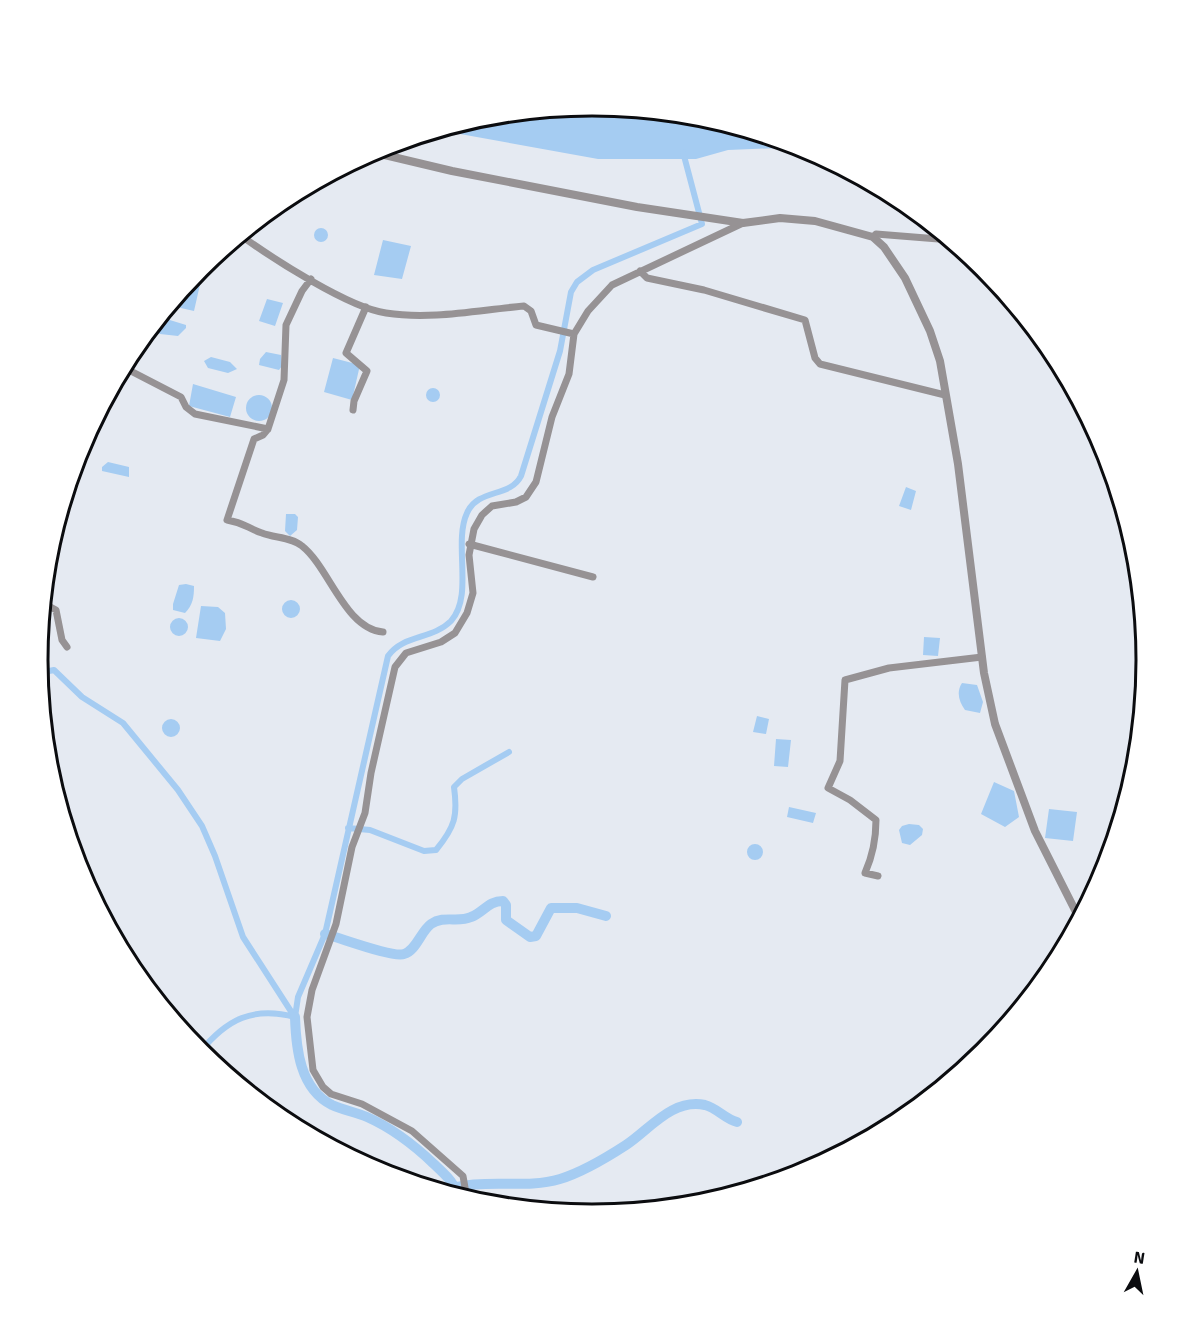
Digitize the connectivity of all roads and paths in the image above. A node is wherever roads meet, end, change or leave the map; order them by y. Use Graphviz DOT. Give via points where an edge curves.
graph roads {
  1 [pos="387,156"];
  2 [pos="743,223"];
  3 [pos="873,237"];
  4 [pos="937,238"];
  5 [pos="247,239"];
  6 [pos="640,271"];
  7 [pos="311,279"];
  8 [pos="366,307"];
  9 [pos="574,334"];
  10 [pos="131,371"];
  11 [pos="945,395"];
  12 [pos="353,410"];
  13 [pos="268,429"];
  14 [pos="469,544"];
  15 [pos="593,577"];
  16 [pos="51,607"];
  17 [pos="383,633"];
  18 [pos="67,647"];
  19 [pos="982,657"];
  20 [pos="878,876"];
  21 [pos="1075,911"];
  22 [pos="466,1189"];
  1 -- 2 [label="street" via="627,205"];
  2 -- 3 [label="street" via="795,219"];
  2 -- 6 [label="street"];
  3 -- 4 [label="street" via="898,234"];
  3 -- 11 [label="street" via="897,263 930,331"];
  5 -- 7 [label="street"];
  6 -- 9 [label="street" via="612,285 588,311"];
  6 -- 11 [label="street" via="647,278 704,290 805,320 810,345 820,364"];
  7 -- 8 [label="street"];
  7 -- 13 [label="street" via="286,326 284,380"];
  8 -- 9 [label="street" via="391,314 440,314 524,306 531,311 536,325"];
  8 -- 12 [label="street" via="346,352 367,371"];
  9 -- 14 [label="street" via="569,374 552,417 536,482 526,497 487,510"];
  10 -- 13 [label="street" via="181,398 195,414"];
  11 -- 19 [label="street" via="958,464"];
  13 -- 17 [label="street" via="254,439 248,452 227,520 301,545 357,621"];
  14 -- 15 [label="street"];
  14 -- 22 [label="street" via="473,592 462,622 449,638 406,653 395,667 364,813 307,1017 310,1058 316,1077 331,1094 362,1104 412,1131 463,1176"];
  16 -- 18 [label="street" via="56,610"];
  19 -- 20 [label="street" via="889,668 845,680 840,761 828,788 876,820 873,856 865,873"];
  19 -- 21 [label="street" via="995,724 1035,831"];
}
